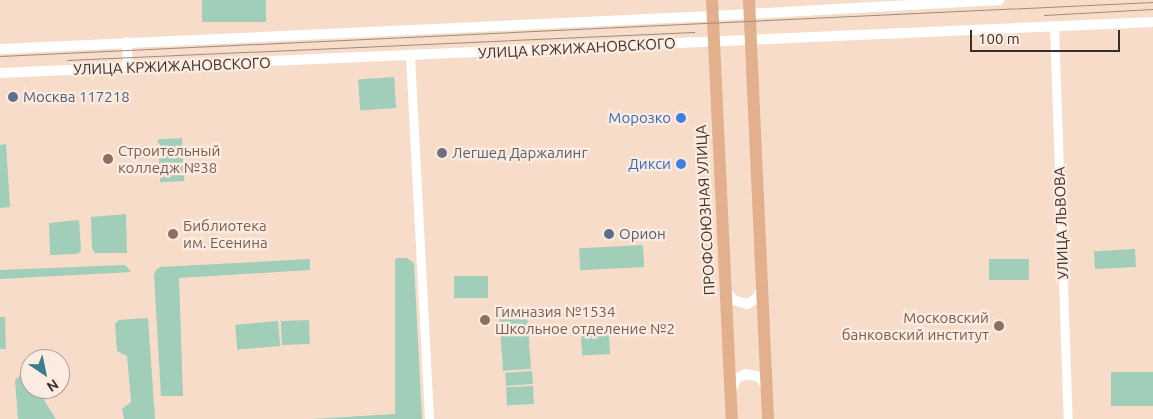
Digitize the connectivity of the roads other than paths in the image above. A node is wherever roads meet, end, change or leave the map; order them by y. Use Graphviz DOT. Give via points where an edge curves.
graph roads {
  1 [pos="712,0"];
  2 [pos="749,0"];
  3 [pos="1000,0"];
  4 [pos="749,14"];
  5 [pos="712,16"];
  6 [pos="1153,22"];
  7 [pos="1054,26"];
  8 [pos="751,40"];
  9 [pos="127,42"];
  10 [pos="714,43"];
  11 [pos="0,49"];
  12 [pos="410,56"];
  13 [pos="128,68"];
  14 [pos="0,73"];
  15 [pos="762,286"];
  16 [pos="726,287"];
  17 [pos="767,391"];
  18 [pos="731,392"];
  19 [pos="429,419"];
  20 [pos="732,419"];
  21 [pos="768,419"];
  22 [pos="1068,419"];
  1 -- 5 [label="main road, ПРОФСОЮЗНАЯ УЛИЦА"];
  2 -- 4 [label="main road"];
  3 -- 4 [label="street, УЛИЦА КРЖИЖАНОВСКОГО"];
  4 -- 5 [label="street, УЛИЦА КРЖИЖАНОВСКОГО"];
  4 -- 8 [label="main road"];
  5 -- 9 [label="street, УЛИЦА КРЖИЖАНОВСКОГО"];
  5 -- 10 [label="main road, ПРОФСОЮЗНАЯ УЛИЦА"];
  6 -- 7 [label="street, УЛИЦА КРЖИЖАНОВСКОГО"];
  7 -- 8 [label="street, УЛИЦА КРЖИЖАНОВСКОГО"];
  7 -- 22 [label="street, УЛИЦА ЛЬВОВА"];
  8 -- 10 [label="street, УЛИЦА КРЖИЖАНОВСКОГО"];
  8 -- 15 [label="main road"];
  9 -- 11 [label="street, УЛИЦА КРЖИЖАНОВСКОГО"];
  9 -- 13 [label="street"];
  10 -- 12 [label="street, УЛИЦА КРЖИЖАНОВСКОГО"];
  10 -- 16 [label="main road, ПРОФСОЮЗНАЯ УЛИЦА"];
  12 -- 13 [label="street, УЛИЦА КРЖИЖАНОВСКОГО"];
  12 -- 19 [label="street"];
  13 -- 14 [label="street, УЛИЦА КРЖИЖАНОВСКОГО"];
  15 -- 16 [label="street" via="756,300 742,304 729,297"];
  15 -- 17 [label="main road"];
  16 -- 18 [label="main road, ПРОФСОЮЗНАЯ УЛИЦА"];
  17 -- 18 [label="street" via="764,381 751,374 736,378"];
  17 -- 21 [label="main road"];
  18 -- 20 [label="main road, ПРОФСОЮЗНАЯ УЛИЦА"];
}
